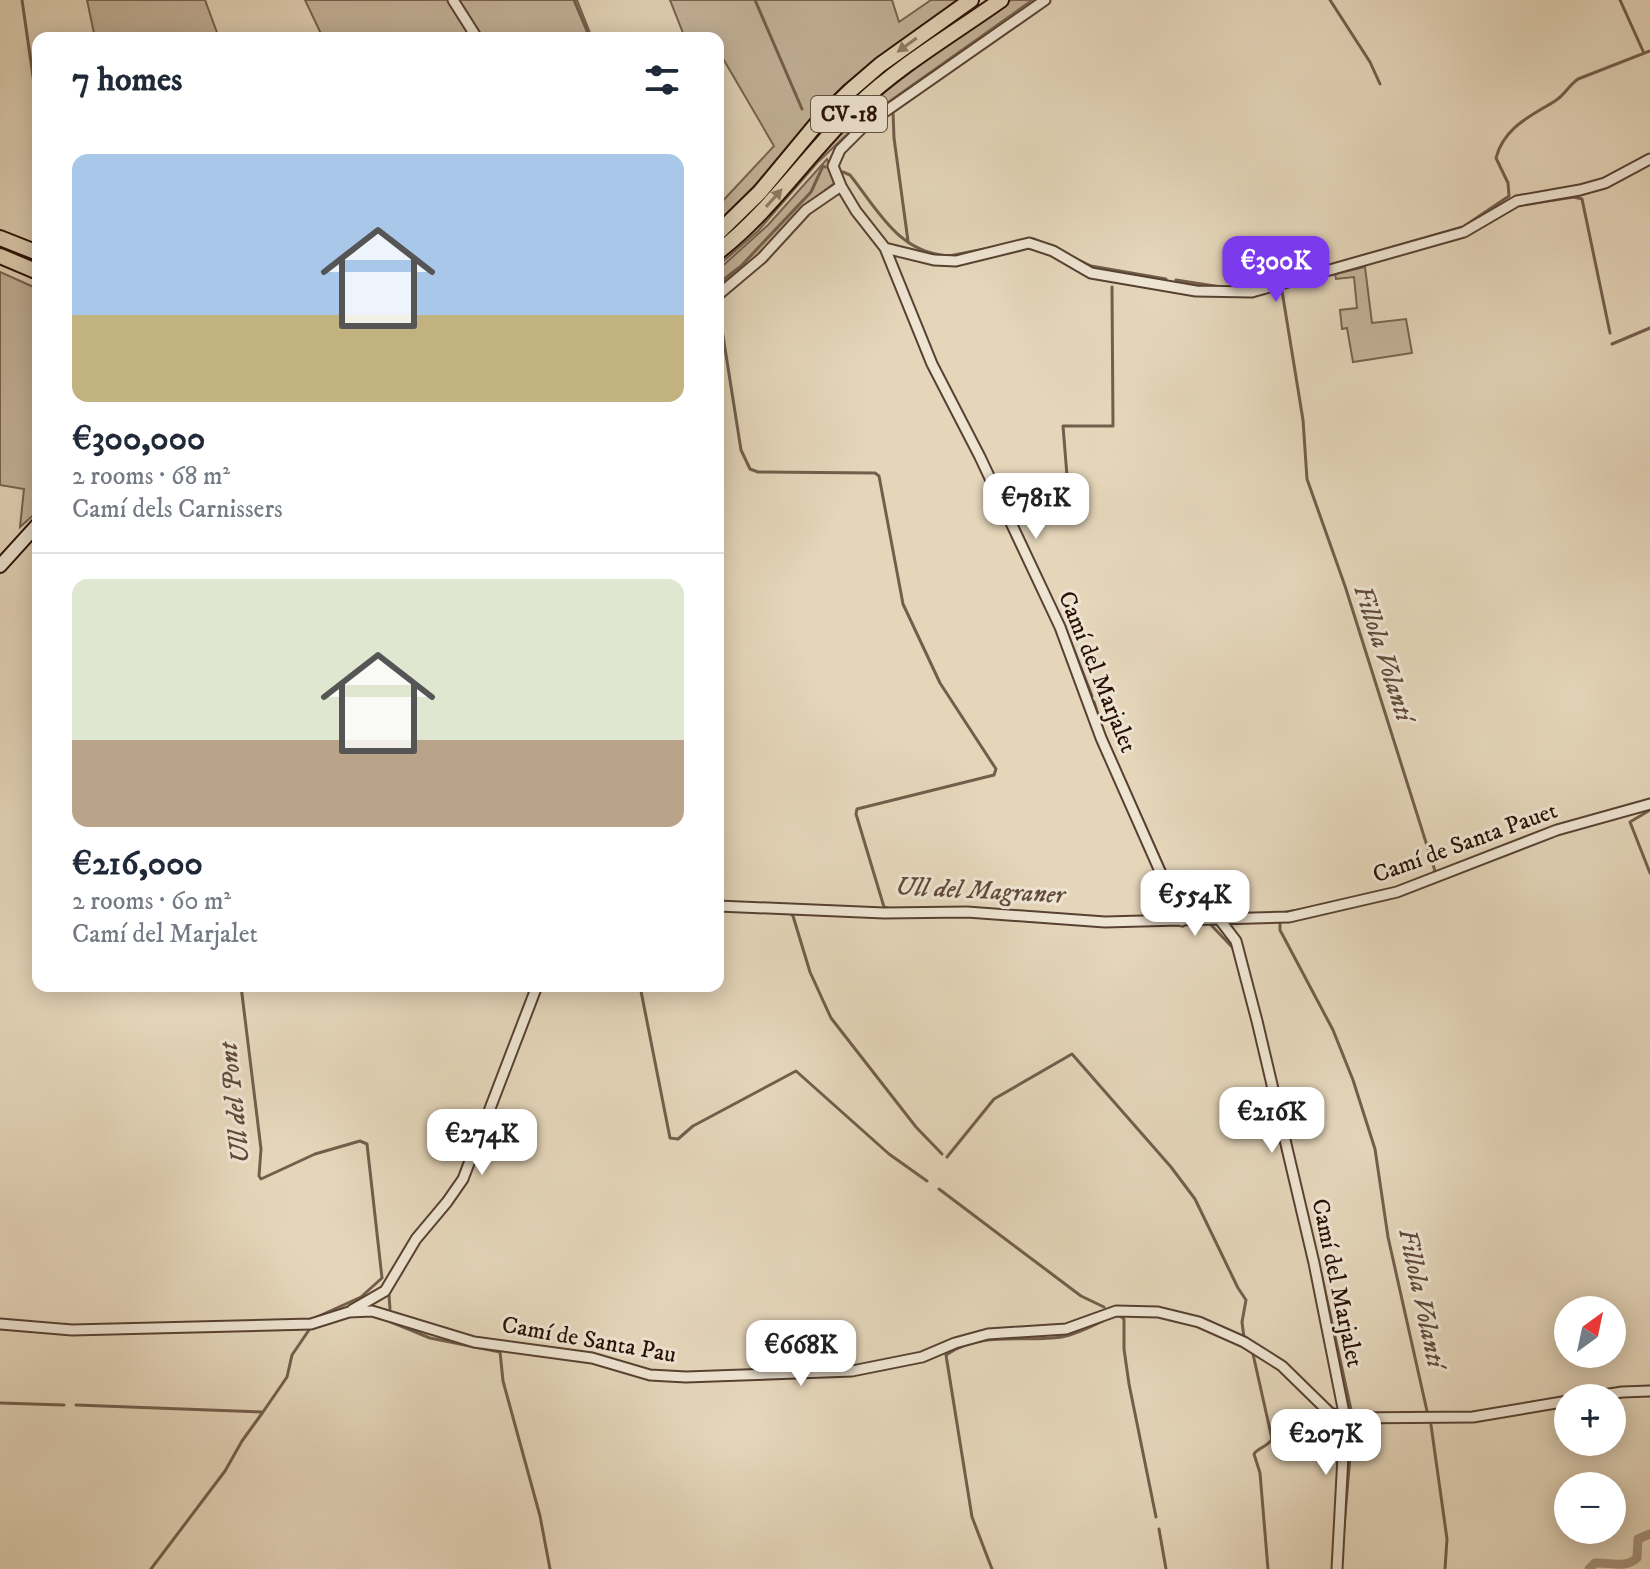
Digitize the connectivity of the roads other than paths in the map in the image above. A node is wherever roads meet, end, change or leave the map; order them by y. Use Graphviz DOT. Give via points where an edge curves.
graph roads {
  1 [pos="453,0"];
  2 [pos="971,0"];
  3 [pos="1001,0"];
  4 [pos="1045,0"];
  5 [pos="473,32"];
  6 [pos="1650,159"];
  7 [pos="841,186"];
  8 [pos="724,227"];
  9 [pos="0,238"];
  10 [pos="724,246"];
  11 [pos="885,248"];
  12 [pos="32,251"];
  13 [pos="0,256"];
  14 [pos="32,269"];
  15 [pos="724,290"];
  16 [pos="32,531"];
  17 [pos="0,566"];
  18 [pos="1650,804"];
  19 [pos="724,906"];
  20 [pos="1220,920"];
  21 [pos="1182,921"];
  22 [pos="535,992"];
  23 [pos="349,1312"];
  24 [pos="0,1324"];
  25 [pos="1650,1391"];
  26 [pos="1626,1392"];
  27 [pos="1554,1403"];
  28 [pos="1345,1418"];
  29 [pos="1337,1569"];
  1 -- 5 [label="street"];
  2 -- 8 [label="main road, CV-18, one-way" via="851,90"];
  10 -- 3 [label="main road, CV-18, one-way" via="860,103"];
  4 -- 7 [label="street" via="863,127 836,156 833,166"];
  6 -- 11 [label="street" via="1605,183 1517,201 1464,232 1252,292 1196,291 1091,273 1029,243 956,261"];
  7 -- 11 [label="street, Camí del Marjalet"];
  7 -- 15 [label="street" via="806,210"];
  9 -- 12 [label="main road"];
  11 -- 21 [label="street, Camí del Marjalet" via="932,364 1060,627 1101,738"];
  13 -- 14 [label="main road"];
  16 -- 17 [label="main road"];
  18 -- 20 [label="street, Camí de Santa Pauet" via="1557,830 1397,892 1289,917"];
  19 -- 21 [label="street, Camí de Santa Pauet"];
  20 -- 21 [label="street, Camí de Santa Pauet"];
  20 -- 28 [label="street, Camí del Marjalet" via="1236,941 1257,1021"];
  22 -- 23 [label="street" via="463,1179 416,1239 385,1291"];
  23 -- 24 [label="street, Camí de Santa Pau" via="311,1324 72,1330"];
  23 -- 28 [label="street, Camí de Santa Pau" via="372,1311 474,1342 686,1377 852,1371 922,1357 988,1334 1066,1329 1116,1311 1158,1312 1199,1322 1244,1342 1282,1366 1330,1413"];
  25 -- 26 [label="street"];
  27 -- 28 [label="street" via="1473,1417"];
  28 -- 29 [label="street, Camí del Marjalet"];
}
